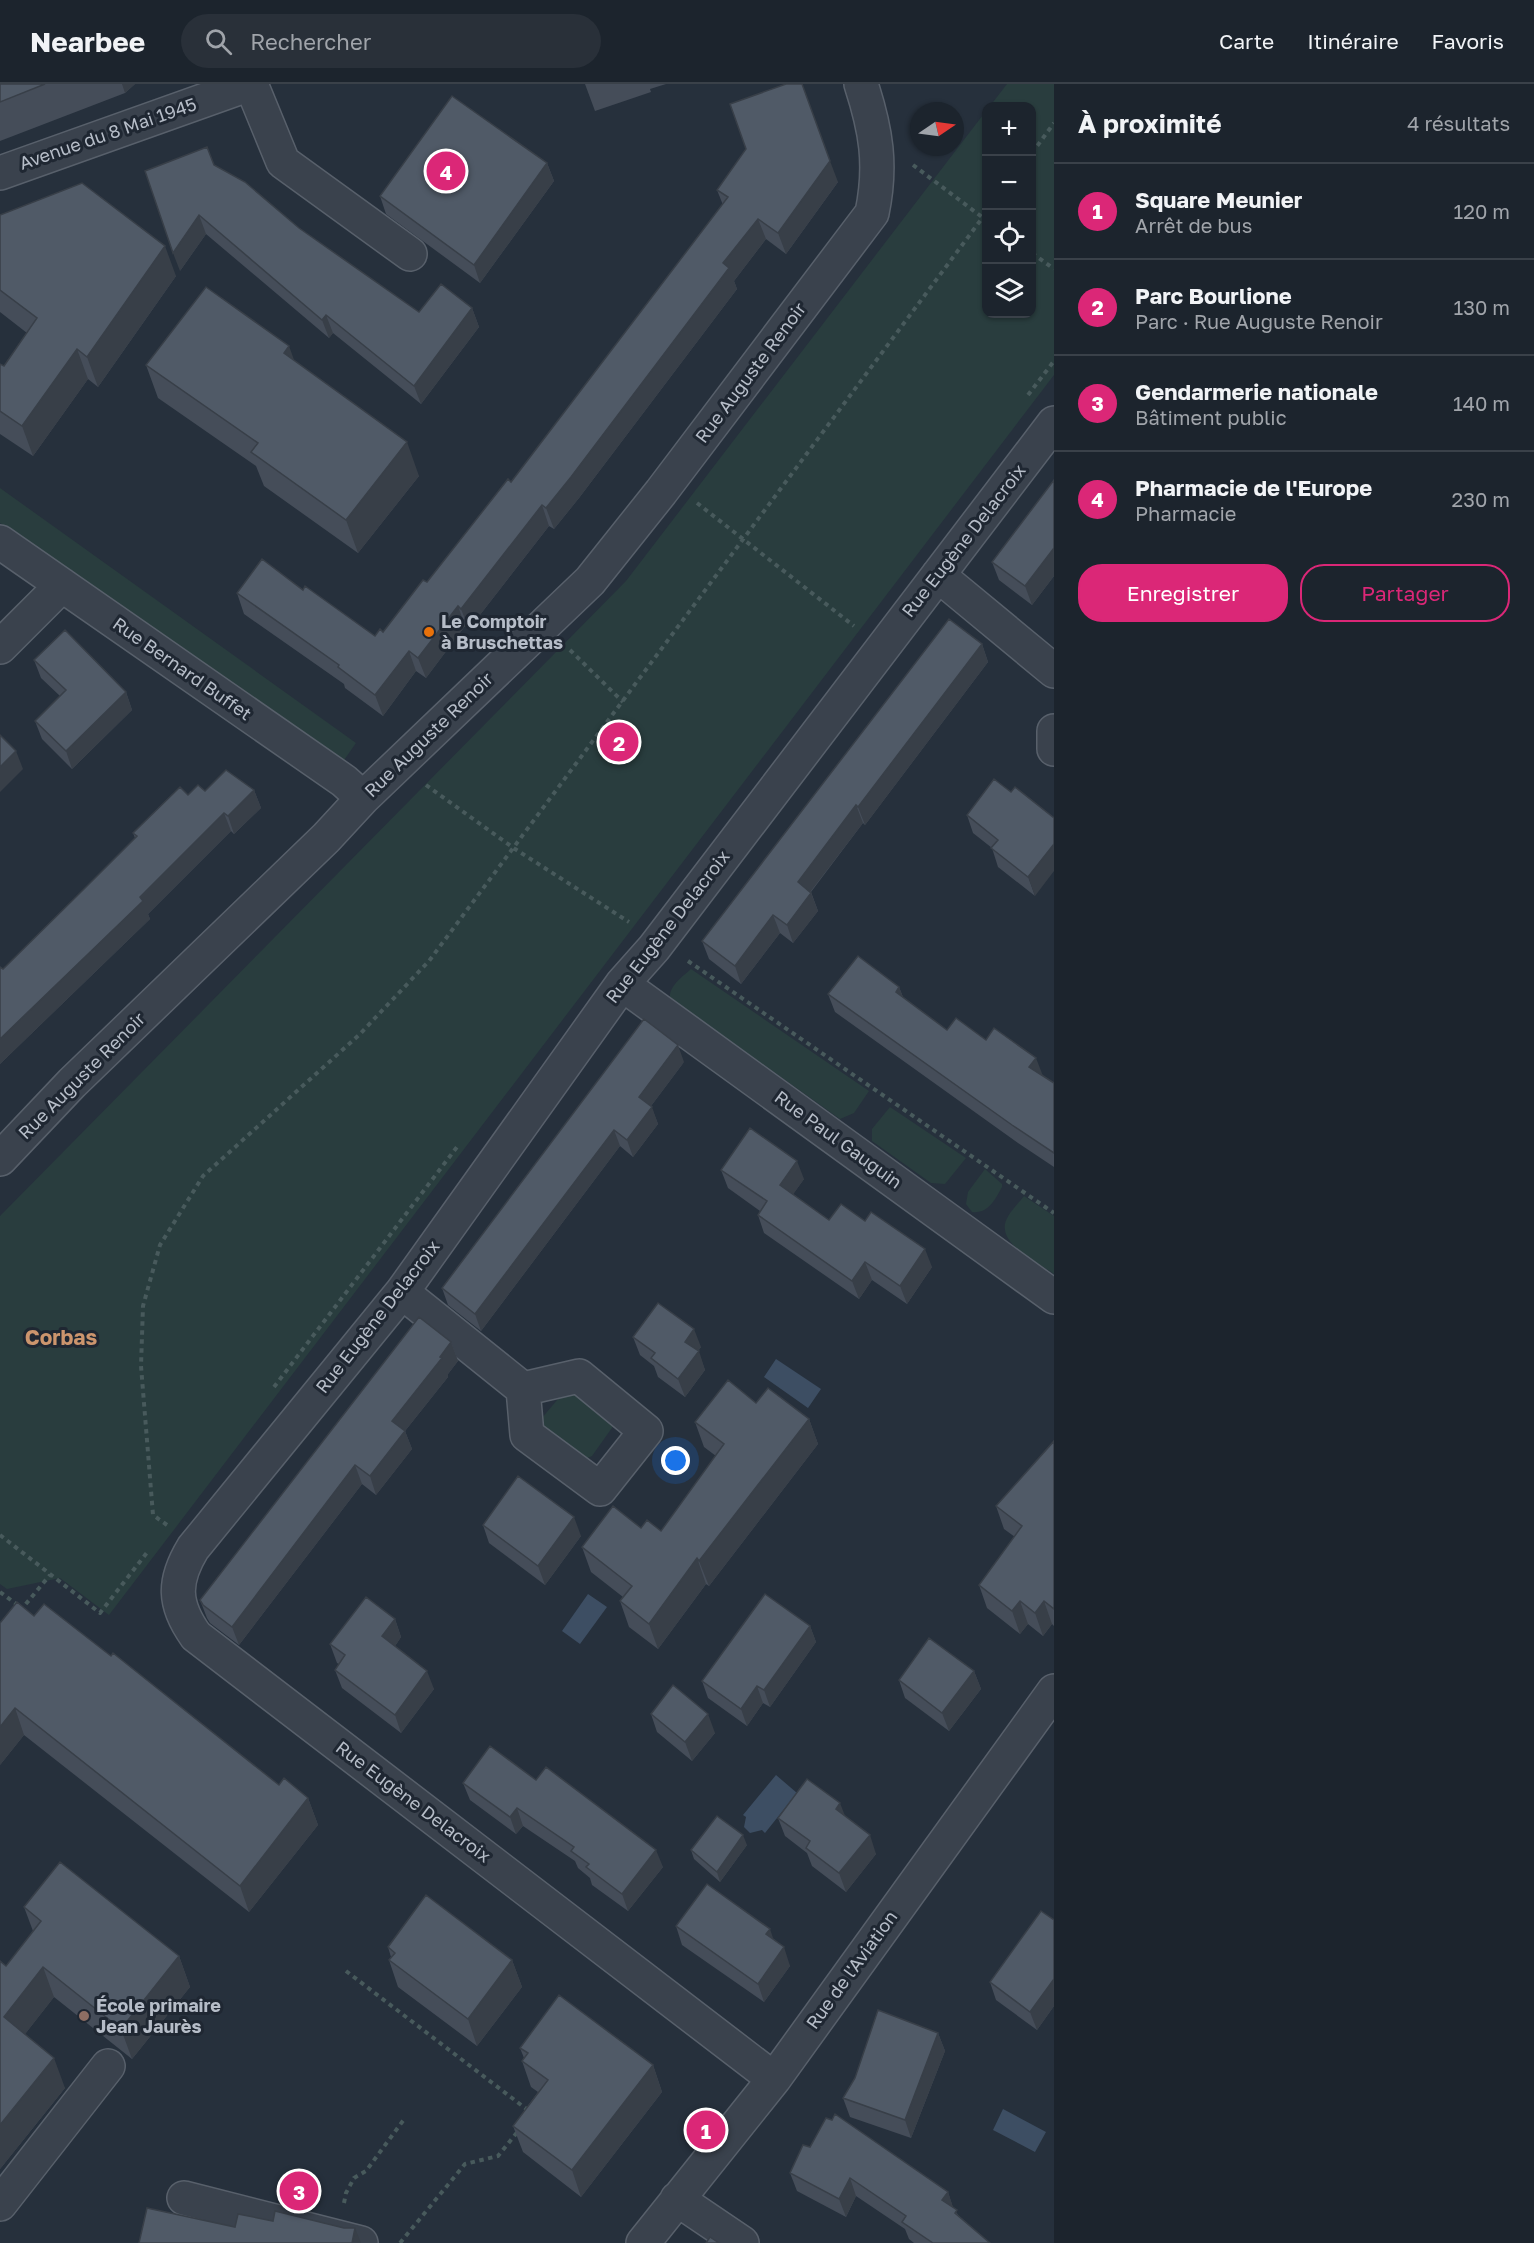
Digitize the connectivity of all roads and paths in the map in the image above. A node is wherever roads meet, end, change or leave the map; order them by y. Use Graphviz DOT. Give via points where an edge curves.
graph roads {
  1 [pos="251,84"];
  2 [pos="861,84"];
  3 [pos="1054,123"];
  4 [pos="1036,148"];
  5 [pos="0,173"];
  6 [pos="931,179"];
  7 [pos="982,215"];
  8 [pos="982,221"];
  9 [pos="410,254"];
  10 [pos="1036,256"];
  11 [pos="1054,269"];
  12 [pos="1054,423"];
  13 [pos="661,492"];
  14 [pos="743,540"];
  15 [pos="0,542"];
  16 [pos="938,575"];
  17 [pos="62,585"];
  18 [pos="562,641"];
  19 [pos="0,647"];
  20 [pos="881,648"];
  21 [pos="1054,671"];
  22 [pos="623,702"];
  23 [pos="1054,731"];
  24 [pos="1054,749"];
  25 [pos="398,765"];
  26 [pos="363,798"];
  27 [pos="515,849"];
  28 [pos="629,922"];
  29 [pos="654,948"];
  30 [pos="622,984"];
  31 [pos="0,1159"];
  32 [pos="1054,1213"];
  33 [pos="402,1292"];
  34 [pos="1054,1297"];
  35 [pos="523,1389"];
  36 [pos="161,1534"];
  37 [pos="0,1535"];
  38 [pos="154,1543"];
  39 [pos="50,1575"];
  40 [pos="0,1592"];
  41 [pos="22,1608"];
  42 [pos="14,1617"];
  43 [pos="1054,1691"];
  44 [pos="346,1971"];
  45 [pos="108,2066"];
  46 [pos="774,2079"];
  47 [pos="532,2114"];
  48 [pos="405,2118"];
  49 [pos="525,2122"];
  50 [pos="184,2198"];
  51 [pos="677,2199"];
  52 [pos="0,2204"];
  53 [pos="350,2240"];
  54 [pos="400,2243"];
  55 [pos="643,2243"];
  56 [pos="742,2243"];
  1 -- 5 [label="street, Avenue du 8 Mai 1945"];
  1 -- 9 [label="street" via="283,162"];
  2 -- 13 [label="street, Rue Auguste Renoir" via="875,126 878,182 872,213"];
  3 -- 4 [label="path"];
  6 -- 7 [label="path"];
  8 -- 14 [label="path"];
  10 -- 11 [label="path"];
  12 -- 16 [label="street, Rue Eugène Delacroix"];
  13 -- 14 [label="path" via="677,503 684,493"];
  13 -- 25 [label="street, Rue Auguste Renoir" via="590,581"];
  14 -- 20 [label="path"];
  14 -- 22 [label="path"];
  15 -- 17 [label="street, Rue Bernard Buffet"];
  16 -- 20 [label="street, Rue Eugène Delacroix"];
  16 -- 21 [label="street"];
  17 -- 19 [label="street"];
  17 -- 26 [label="street, Rue Bernard Buffet"];
  18 -- 22 [label="path"];
  20 -- 29 [label="street, Rue Eugène Delacroix"];
  22 -- 27 [label="path"];
  23 -- 24 [label="street"];
  25 -- 26 [label="street, Rue Auguste Renoir"];
  25 -- 27 [label="path"];
  26 -- 31 [label="street, Rue Auguste Renoir" via="72,1083"];
  27 -- 28 [label="path"];
  27 -- 36 [label="path" via="429,961 359,1035 203,1176 160,1245 143,1306 141,1366 153,1515 168,1526"];
  29 -- 30 [label="street, Rue Eugène Delacroix"];
  29 -- 32 [label="path" via="677,954"];
  30 -- 33 [label="street, Rue Eugène Delacroix"];
  30 -- 34 [label="street, Rue Paul Gauguin"];
  33 -- 35 [label="street"];
  33 -- 46 [label="street, Rue Eugène Delacroix" via="193,1548 179,1570 183,1618 196,1636"];
  37 -- 39 [label="path"];
  38 -- 39 [label="path" via="100,1612"];
  39 -- 41 [label="path"];
  40 -- 41 [label="path"];
  41 -- 42 [label="path"];
  43 -- 46 [label="street, Rue de l'Aviation"];
  44 -- 47 [label="path"];
  45 -- 52 [label="street"];
  46 -- 51 [label="street, Rue de l'Aviation"];
  48 -- 53 [label="path" via="346,2193"];
  49 -- 54 [label="path" via="498,2156 465,2164"];
  50 -- 53 [label="street"];
  51 -- 55 [label="street, Rue de l'Aviation"];
  51 -- 56 [label="street"];
}
